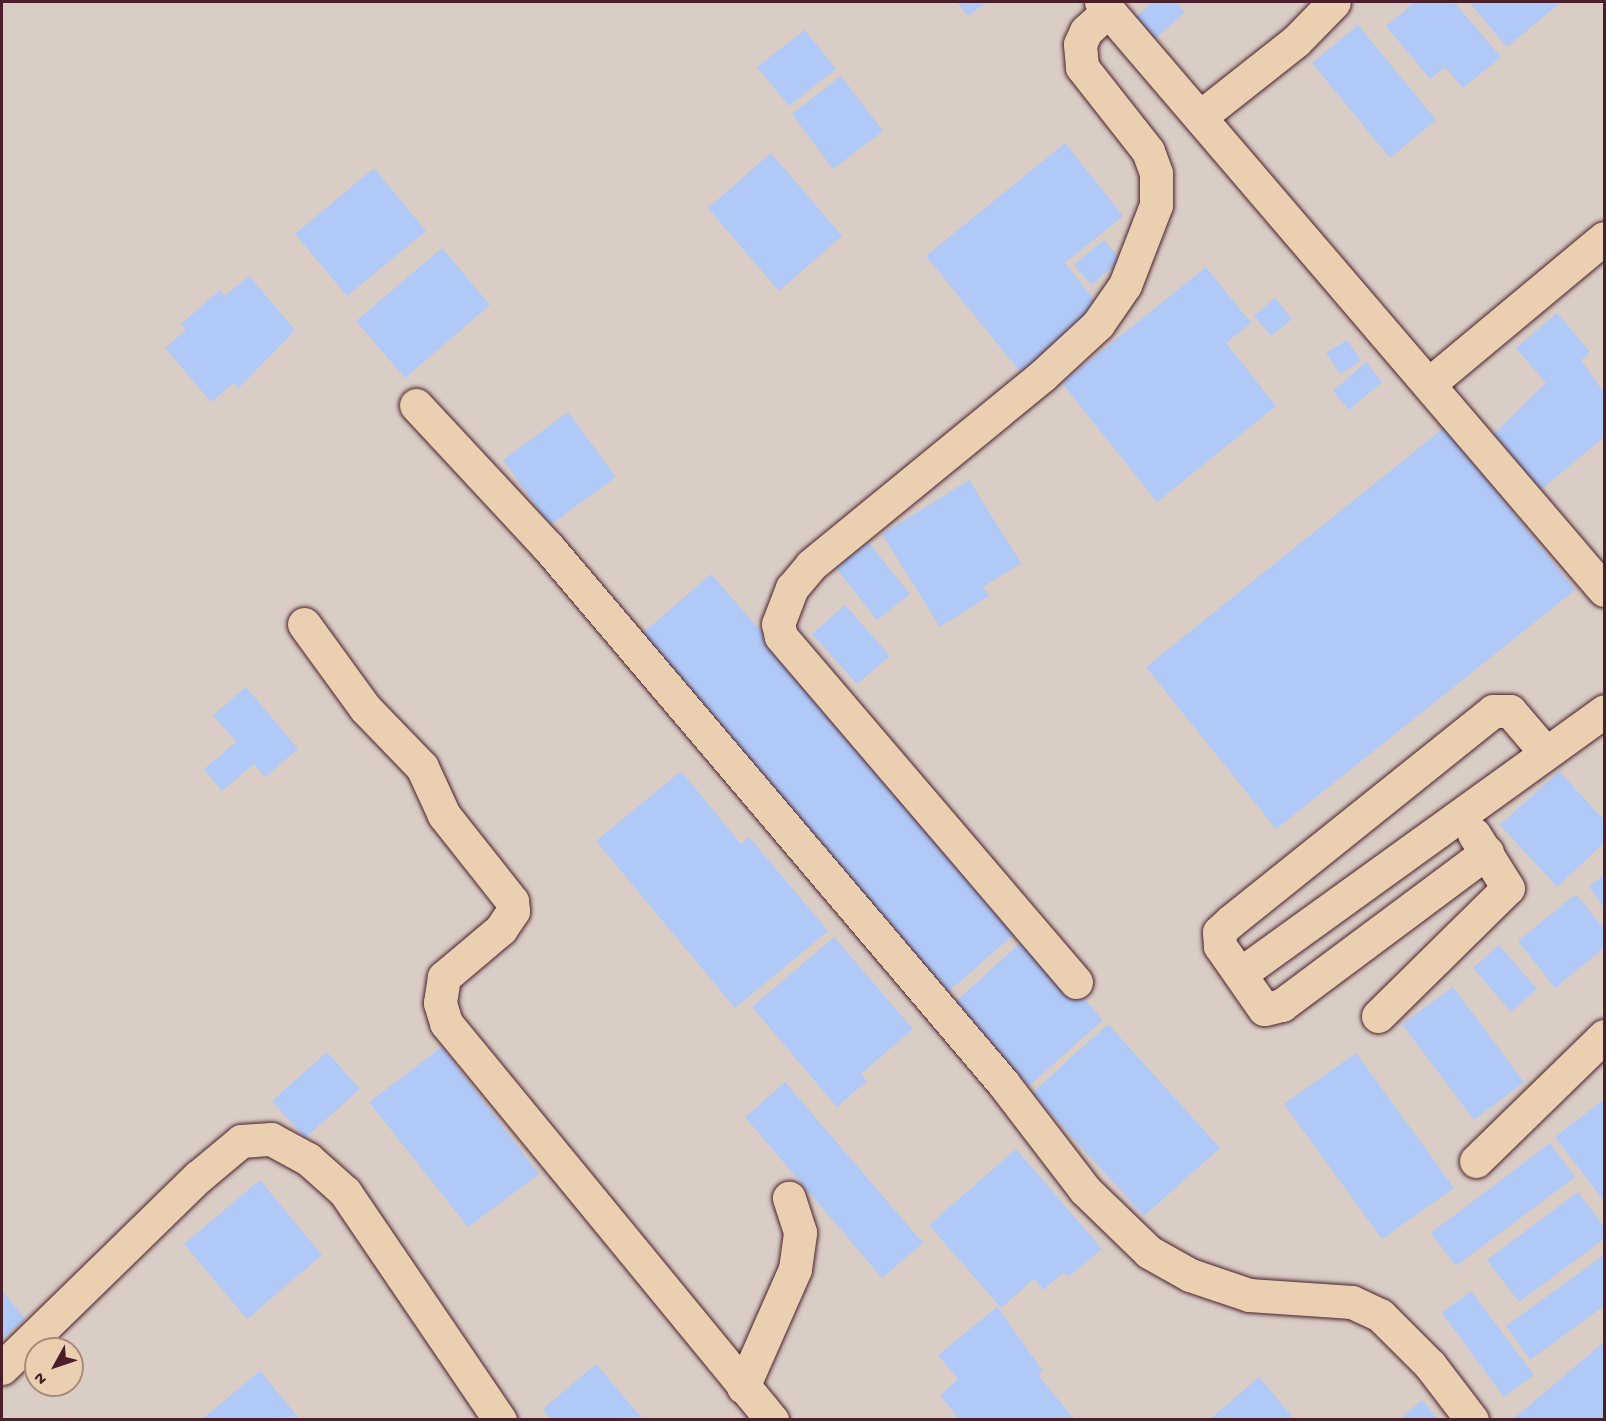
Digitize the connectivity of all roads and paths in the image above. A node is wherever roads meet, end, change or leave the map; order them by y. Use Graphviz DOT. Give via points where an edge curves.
graph roads {
  1 [pos="1334,2"];
  2 [pos="1105,6"];
  3 [pos="1201,116"];
  4 [pos="1605,238"];
  5 [pos="1430,383"];
  6 [pos="416,405"];
  7 [pos="1605,590"];
  8 [pos="303,624"];
  9 [pos="1605,711"];
  10 [pos="1546,753"];
  11 [pos="1461,816"];
  12 [pos="1487,852"];
  13 [pos="1240,974"];
  14 [pos="1076,982"];
  15 [pos="1378,1016"];
  16 [pos="1605,1036"];
  17 [pos="1476,1161"];
  18 [pos="789,1198"];
  19 [pos="2,1368"];
  20 [pos="743,1387"];
  21 [pos="500,1419"];
  22 [pos="772,1419"];
  23 [pos="1472,1419"];
  1 -- 3 [label="street" via="1296,41"];
  2 -- 3 [label="street"];
  2 -- 14 [label="street" via="1080,44 1082,67 1148,151 1156,173 1156,205 1125,285 1098,324 1043,375 811,565 792,588 778,624 781,636"];
  3 -- 5 [label="street"];
  4 -- 5 [label="street"];
  5 -- 7 [label="street"];
  6 -- 23 [label="street" via="548,547 1002,1083 1085,1190 1149,1252 1249,1295 1352,1302 1380,1315 1430,1365"];
  8 -- 20 [label="street" via="365,708 422,767 444,815 512,901 513,911 501,929 444,977 440,1003 446,1023"];
  9 -- 10 [label="street"];
  10 -- 11 [label="street"];
  10 -- 13 [label="street" via="1510,711 1493,711 1219,933 1220,945"];
  11 -- 12 [label="street"];
  11 -- 13 [label="street"];
  12 -- 13 [label="street" via="1282,1005 1264,1009"];
  12 -- 15 [label="street" via="1508,888"];
  16 -- 17 [label="street"];
  18 -- 20 [label="street" via="800,1232 795,1269"];
  19 -- 21 [label="street" via="198,1177 241,1141 271,1139 308,1159 345,1192"];
  20 -- 22 [label="street"];
}
